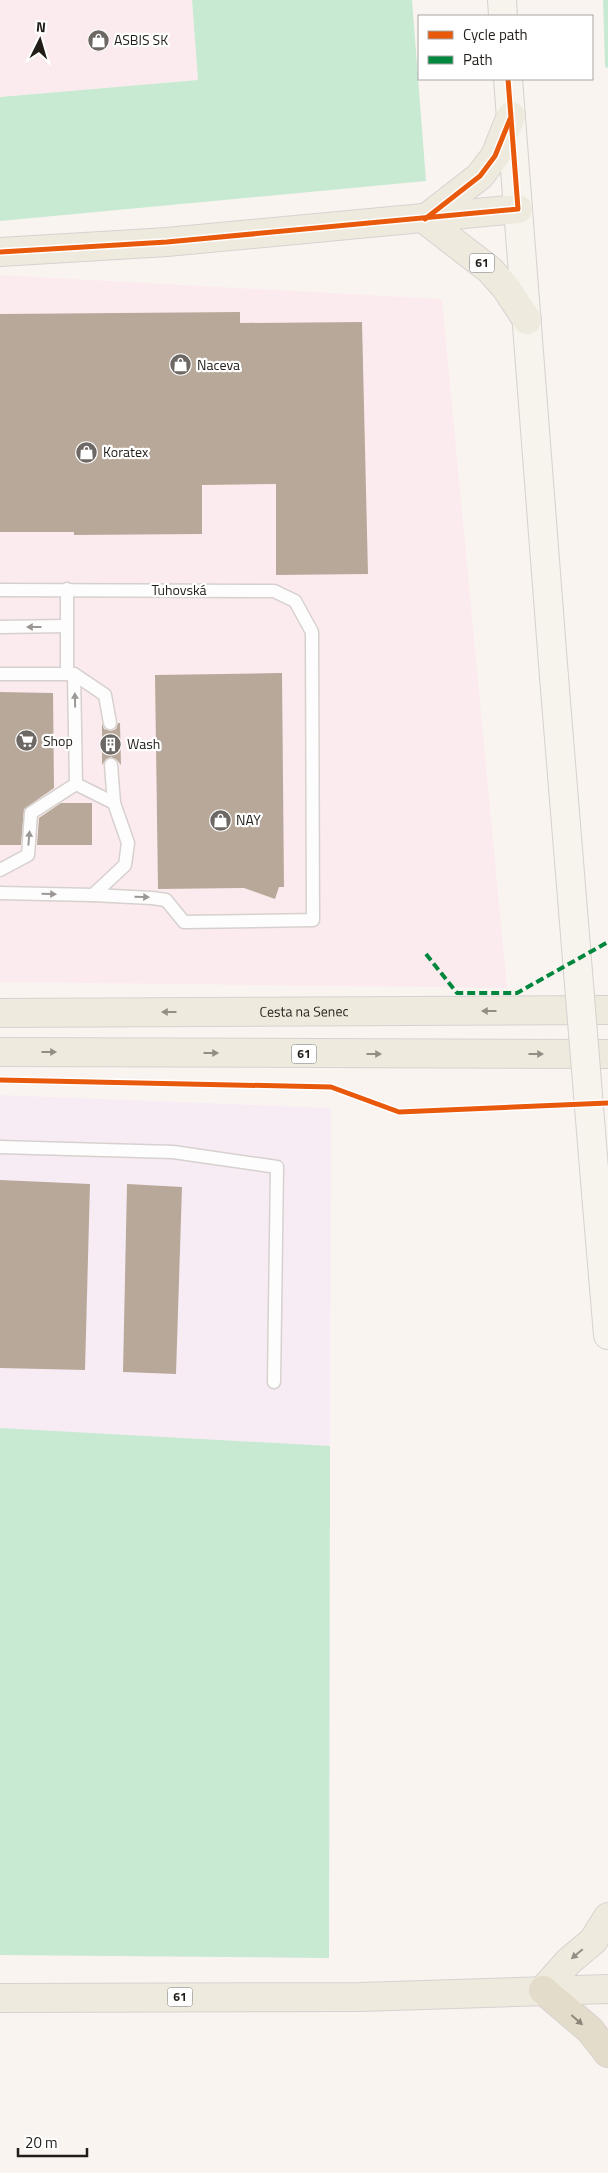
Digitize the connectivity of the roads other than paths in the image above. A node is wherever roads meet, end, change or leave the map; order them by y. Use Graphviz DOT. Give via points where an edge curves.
graph roads {
  1 [pos="502,0"];
  2 [pos="503,15"];
  3 [pos="508,80"];
  4 [pos="511,116"];
  5 [pos="518,209"];
  6 [pos="424,219"];
  7 [pos="0,252"];
  8 [pos="527,320"];
  9 [pos="67,589"];
  10 [pos="0,590"];
  11 [pos="67,626"];
  12 [pos="0,627"];
  13 [pos="0,674"];
  14 [pos="70,674"];
  15 [pos="110,724"];
  16 [pos="111,765"];
  17 [pos="76,784"];
  18 [pos="114,803"];
  19 [pos="0,870"];
  20 [pos="0,893"];
  21 [pos="93,895"];
  22 [pos="608,1010"];
  23 [pos="1,1013"];
  24 [pos="0,1052"];
  25 [pos="608,1054"];
  26 [pos="0,1147"];
  27 [pos="608,1336"];
  28 [pos="274,1382"];
  29 [pos="608,1917"];
  30 [pos="608,1989"];
  31 [pos="543,1990"];
  32 [pos="0,1998"];
  33 [pos="608,2053"];
  1 -- 2 [label="main road"];
  3 -- 4 [label="main road"];
  4 -- 5 [label="main road"];
  4 -- 6 [label="main road" via="495,156 480,176"];
  5 -- 6 [label="main road"];
  5 -- 8 [label="main road"];
  6 -- 7 [label="main road" via="167,242"];
  6 -- 8 [label="main road, 61" via="486,266 506,288"];
  8 -- 27 [label="main road, bridge"];
  9 -- 10 [label="lane, Tuhovská"];
  9 -- 11 [label="lane"];
  21 -- 9 [label="lane, Tuhovská, one-way" via="166,900 184,922 313,920 312,632 295,601 274,591"];
  11 -- 12 [label="lane, one-way"];
  11 -- 14 [label="lane"];
  13 -- 14 [label="lane"];
  14 -- 15 [label="lane" via="106,694"];
  17 -- 14 [label="lane, one-way"];
  16 -- 18 [label="lane"];
  17 -- 18 [label="lane"];
  19 -- 17 [label="lane, one-way" via="28,856 32,813"];
  18 -- 21 [label="lane" via="128,843 125,865"];
  20 -- 21 [label="lane, one-way"];
  22 -- 23 [label="main road, Cesta na Senec, one-way"];
  24 -- 25 [label="main road, 61, one-way"];
  26 -- 28 [label="lane" via="173,1152 277,1167"];
  29 -- 31 [label="main road, one-way" via="593,1941 569,1961"];
  30 -- 31 [label="main road, 61"];
  31 -- 32 [label="main road, 61" via="361,1997"];
  31 -- 33 [label="highway, one-way" via="590,2030"];
}
